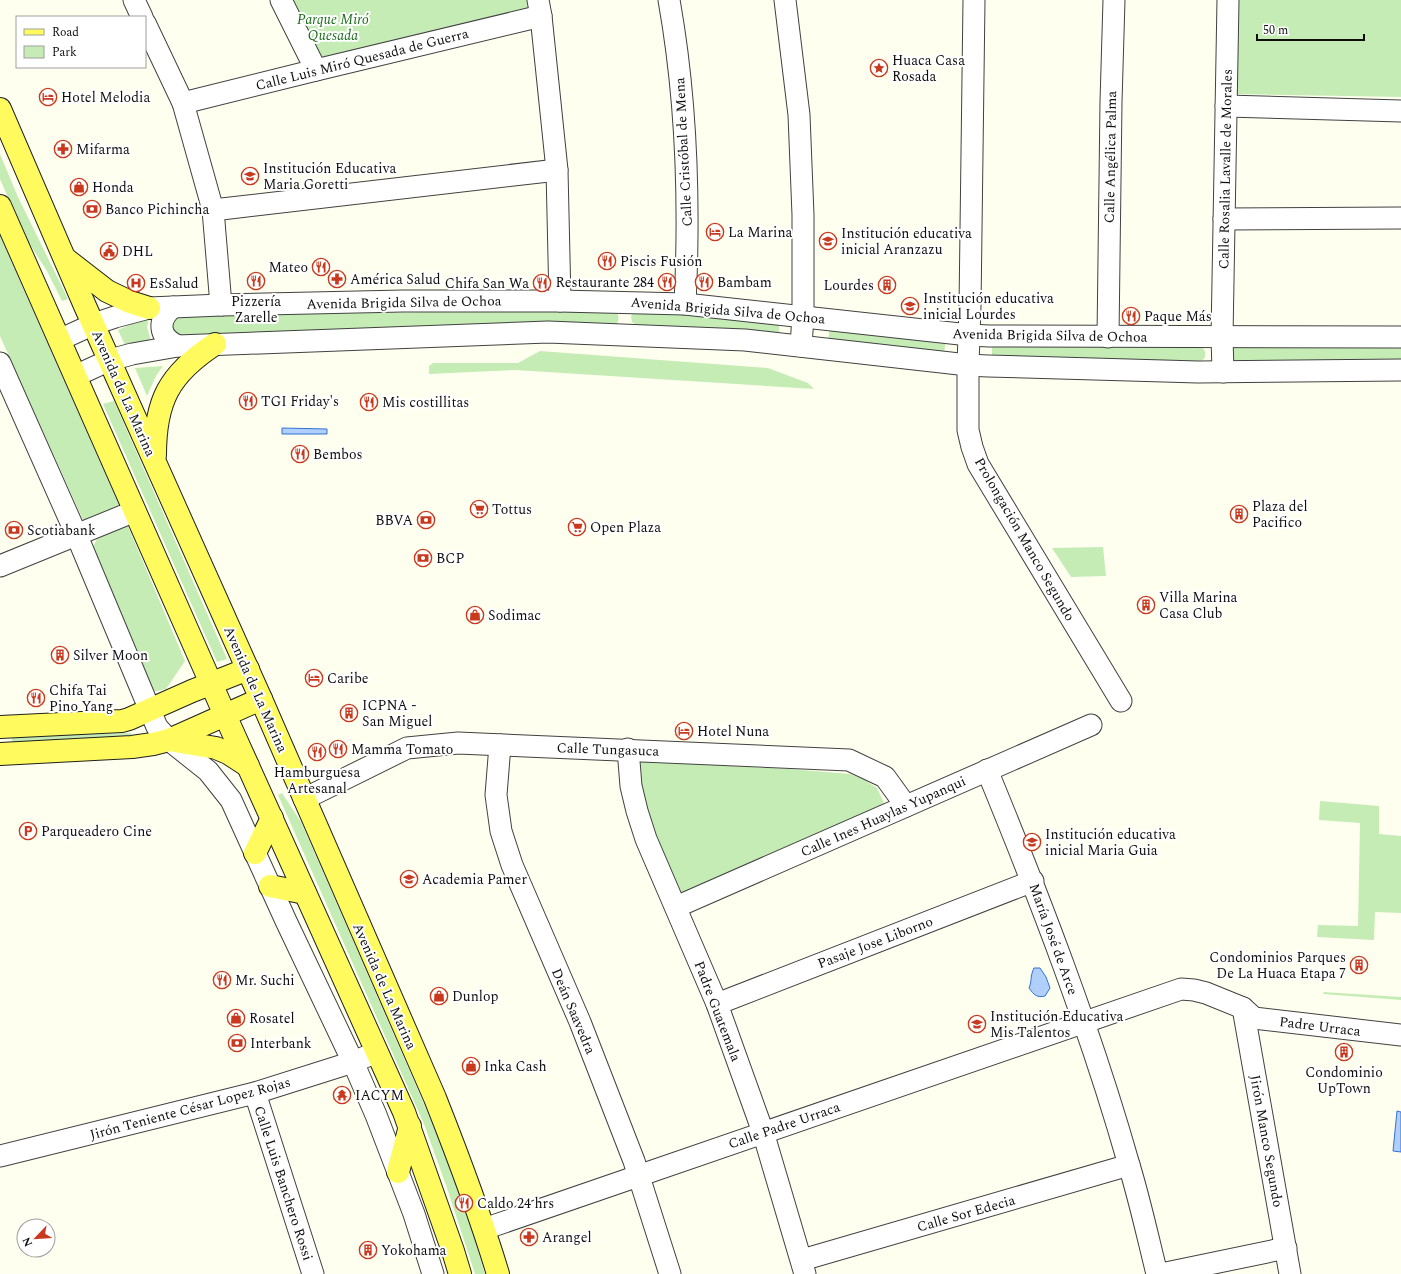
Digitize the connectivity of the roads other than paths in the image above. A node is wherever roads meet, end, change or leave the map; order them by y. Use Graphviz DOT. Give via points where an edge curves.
graph roads {
  1 [pos="134,0"];
  2 [pos="281,0"];
  3 [pos="669,0"];
  4 [pos="785,0"];
  5 [pos="974,0"];
  6 [pos="1114,0"];
  7 [pos="1228,0"];
  8 [pos="540,8"];
  9 [pos="142,16"];
  10 [pos="146,25"];
  11 [pos="316,70"];
  12 [pos="183,103"];
  13 [pos="1226,106"];
  14 [pos="0,109"];
  15 [pos="1401,111"];
  16 [pos="557,170"];
  17 [pos="0,206"];
  18 [pos="213,210"];
  19 [pos="1401,218"];
  20 [pos="1224,219"];
  21 [pos="64,258"];
  22 [pos="560,293"];
  23 [pos="624,301"];
  24 [pos="685,304"];
  25 [pos="221,305"];
  26 [pos="173,307"];
  27 [pos="149,308"];
  28 [pos="803,316"];
  29 [pos="94,324"];
  30 [pos="624,334"];
  31 [pos="969,335"];
  32 [pos="1108,337"];
  33 [pos="1222,337"];
  34 [pos="1401,337"];
  35 [pos="59,340"];
  36 [pos="215,344"];
  37 [pos="178,346"];
  38 [pos="801,346"];
  39 [pos="110,360"];
  40 [pos="0,363"];
  41 [pos="968,365"];
  42 [pos="1401,370"];
  43 [pos="1223,372"];
  44 [pos="75,376"];
  45 [pos="155,460"];
  46 [pos="135,511"];
  47 [pos="76,536"];
  48 [pos="0,566"];
  49 [pos="201,658"];
  50 [pos="248,669"];
  51 [pos="212,683"];
  52 [pos="261,699"];
  53 [pos="1121,701"];
  54 [pos="150,710"];
  55 [pos="225,714"];
  56 [pos="1091,725"];
  57 [pos="0,727"];
  58 [pos="169,740"];
  59 [pos="500,745"];
  60 [pos="628,749"];
  61 [pos="0,754"];
  62 [pos="248,766"];
  63 [pos="987,770"];
  64 [pos="304,799"];
  65 [pos="906,806"];
  66 [pos="272,818"];
  67 [pos="254,853"];
  68 [pos="1033,881"];
  69 [pos="270,886"];
  70 [pos="305,893"];
  71 [pos="676,907"];
  72 [pos="717,1004"];
  73 [pos="1243,1008"];
  74 [pos="1401,1021"];
  75 [pos="1084,1022"];
  76 [pos="1401,1035"];
  77 [pos="377,1052"];
  78 [pos="353,1062"];
  79 [pos="255,1092"];
  80 [pos="410,1126"];
  81 [pos="763,1132"];
  82 [pos="0,1156"];
  83 [pos="1129,1165"];
  84 [pos="398,1172"];
  85 [pos="639,1175"];
  86 [pos="484,1229"];
  87 [pos="1286,1248"];
  88 [pos="804,1267"];
  89 [pos="430,1273"];
  90 [pos="313,1274"];
  91 [pos="460,1274"];
  92 [pos="498,1274"];
  93 [pos="670,1274"];
  94 [pos="1157,1274"];
  95 [pos="1161,1274"];
  96 [pos="1290,1274"];
  1 -- 9 [label="street"];
  2 -- 11 [label="street"];
  3 -- 24 [label="street, Calle Cristóbal de Mena" via="678,52 687,174 688,253"];
  4 -- 28 [label="street" via="799,115"];
  5 -- 31 [label="street, Prolongación Manco Segundo"];
  6 -- 32 [label="street, Calle Angélica Palma"];
  7 -- 13 [label="street, Calle Rosalia Lavalle de Morales"];
  8 -- 11 [label="street, Calle Luis Miró Quesada de Guerra"];
  8 -- 16 [label="street"];
  10 -- 12 [label="street"];
  11 -- 12 [label="street, Calle Luis Miró Quesada de Guerra"];
  12 -- 18 [label="street"];
  13 -- 15 [label="street"];
  13 -- 20 [label="street, Calle Rosalia Lavalle de Morales"];
  14 -- 21 [label="main road, Avenida de La Marina"];
  16 -- 18 [label="street"];
  16 -- 22 [label="street"];
  17 -- 35 [label="main road"];
  18 -- 25 [label="street"];
  19 -- 20 [label="street"];
  20 -- 33 [label="street, Calle Rosalia Lavalle de Morales"];
  21 -- 27 [label="main road" via="107,292"];
  21 -- 29 [label="main road, Avenida de La Marina"];
  22 -- 23 [label="street, Avenida Brigida Silva de Ochoa"];
  22 -- 25 [label="street, Avenida Brigida Silva de Ochoa" via="403,301"];
  23 -- 24 [label="street, Avenida Brigida Silva de Ochoa"];
  23 -- 30 [label="street"];
  24 -- 28 [label="street, Avenida Brigida Silva de Ochoa"];
  25 -- 26 [label="street, Avenida Brigida Silva de Ochoa"];
  26 -- 27 [label="street, Avenida Brigida Silva de Ochoa"];
  26 -- 37 [label="street" via="162,320 162,328 170,343"];
  27 -- 29 [label="street, Avenida Brigida Silva de Ochoa"];
  28 -- 31 [label="street, Avenida Brigida Silva de Ochoa"];
  28 -- 38 [label="street"];
  29 -- 35 [label="street, Avenida Brigida Silva de Ochoa"];
  29 -- 39 [label="main road, Avenida de La Marina"];
  30 -- 36 [label="street, Avenida Brigida Silva de Ochoa" via="548,332"];
  30 -- 38 [label="street, Avenida Brigida Silva de Ochoa" via="745,340"];
  31 -- 32 [label="street, Avenida Brigida Silva de Ochoa"];
  31 -- 41 [label="street, Prolongación Manco Segundo"];
  32 -- 33 [label="street, Avenida Brigida Silva de Ochoa"];
  33 -- 34 [label="street, Avenida Brigida Silva de Ochoa"];
  33 -- 43 [label="street, Calle Rosalia Lavalle de Morales"];
  35 -- 44 [label="main road"];
  36 -- 37 [label="street, Avenida Brigida Silva de Ochoa"];
  36 -- 45 [label="main road" via="195,357 169,388 160,407 155,434"];
  37 -- 39 [label="street, Avenida Brigida Silva de Ochoa"];
  38 -- 41 [label="street, Avenida Brigida Silva de Ochoa"];
  39 -- 44 [label="street, Avenida Brigida Silva de Ochoa"];
  39 -- 45 [label="main road, Avenida de La Marina"];
  40 -- 47 [label="street"];
  41 -- 43 [label="street, Avenida Brigida Silva de Ochoa"];
  41 -- 53 [label="street, Prolongación Manco Segundo" via="968,430 978,464"];
  42 -- 43 [label="street, Avenida Brigida Silva de Ochoa"];
  44 -- 46 [label="main road"];
  45 -- 50 [label="main road, Avenida de La Marina"];
  46 -- 47 [label="street"];
  46 -- 49 [label="main road"];
  47 -- 48 [label="street"];
  47 -- 54 [label="street"];
  49 -- 51 [label="main road"];
  49 -- 54 [label="main road" via="194,676"];
  50 -- 51 [label="main road"];
  50 -- 52 [label="main road, Avenida de La Marina"];
  51 -- 54 [label="main road"];
  51 -- 55 [label="main road"];
  52 -- 55 [label="main road"];
  52 -- 64 [label="main road, Avenida de La Marina"];
  54 -- 57 [label="main road" via="122,721"];
  54 -- 58 [label="street" via="157,727"];
  55 -- 58 [label="main road"];
  55 -- 62 [label="main road"];
  56 -- 63 [label="street, Calle Ines Huaylas Yupanqui"];
  58 -- 61 [label="main road" via="132,747"];
  58 -- 62 [label="main road" via="216,748"];
  58 -- 67 [label="street" via="208,771 231,800"];
  59 -- 60 [label="street, Calle Tungasuca"];
  59 -- 64 [label="street, Calle Tungasuca" via="458,743 407,748"];
  59 -- 85 [label="street, Deán Saavedra" via="496,795 501,831 512,864 580,1022"];
  60 -- 65 [label="street, Calle Tungasuca" via="849,760 885,777"];
  60 -- 71 [label="street, Padre Guatemala" via="631,786 637,811"];
  62 -- 66 [label="main road"];
  63 -- 65 [label="street, Calle Ines Huaylas Yupanqui"];
  63 -- 68 [label="street, María José de Arce"];
  64 -- 86 [label="main road, Avenida de La Marina" via="435,1098"];
  65 -- 71 [label="street, Calle Ines Huaylas Yupanqui"];
  66 -- 67 [label="main road"];
  66 -- 70 [label="main road"];
  67 -- 69 [label="street"];
  68 -- 72 [label="street, Pasaje Jose Liborno"];
  68 -- 75 [label="street, María José de Arce"];
  69 -- 70 [label="main road"];
  69 -- 78 [label="street"];
  70 -- 77 [label="main road"];
  71 -- 72 [label="street, Padre Guatemala"];
  72 -- 81 [label="street, Padre Guatemala"];
  73 -- 74 [label="street, Padre Urraca" via="1253,1005 1296,1008"];
  73 -- 75 [label="street, Padre Urraca" via="1194,990 1181,990"];
  73 -- 76 [label="street, Padre Urraca" via="1254,1018"];
  73 -- 87 [label="street, Jirón Manco Segundo"];
  75 -- 81 [label="street, Calle Padre Urraca"];
  75 -- 83 [label="street, María José de Arce"];
  77 -- 78 [label="street, Jirón Teniente César Lopez Rojas"];
  77 -- 80 [label="main road"];
  78 -- 79 [label="street, Jirón Teniente César Lopez Rojas"];
  78 -- 84 [label="street"];
  79 -- 82 [label="street, Jirón Teniente César Lopez Rojas"];
  79 -- 90 [label="street, Calle Luis Banchero Rossi"];
  80 -- 84 [label="main road"];
  80 -- 91 [label="main road"];
  81 -- 85 [label="street, Calle Padre Urraca"];
  81 -- 88 [label="street, Padre Guatemala"];
  83 -- 88 [label="street, Calle Sor Edecia"];
  83 -- 94 [label="street, María José de Arce"];
  84 -- 89 [label="street"];
  85 -- 86 [label="street, Calle Padre Urraca"];
  85 -- 93 [label="street, Deán Saavedra"];
  86 -- 92 [label="main road, Avenida de La Marina"];
  87 -- 95 [label="street"];
  87 -- 96 [label="street, Jirón Manco Segundo"];
}
